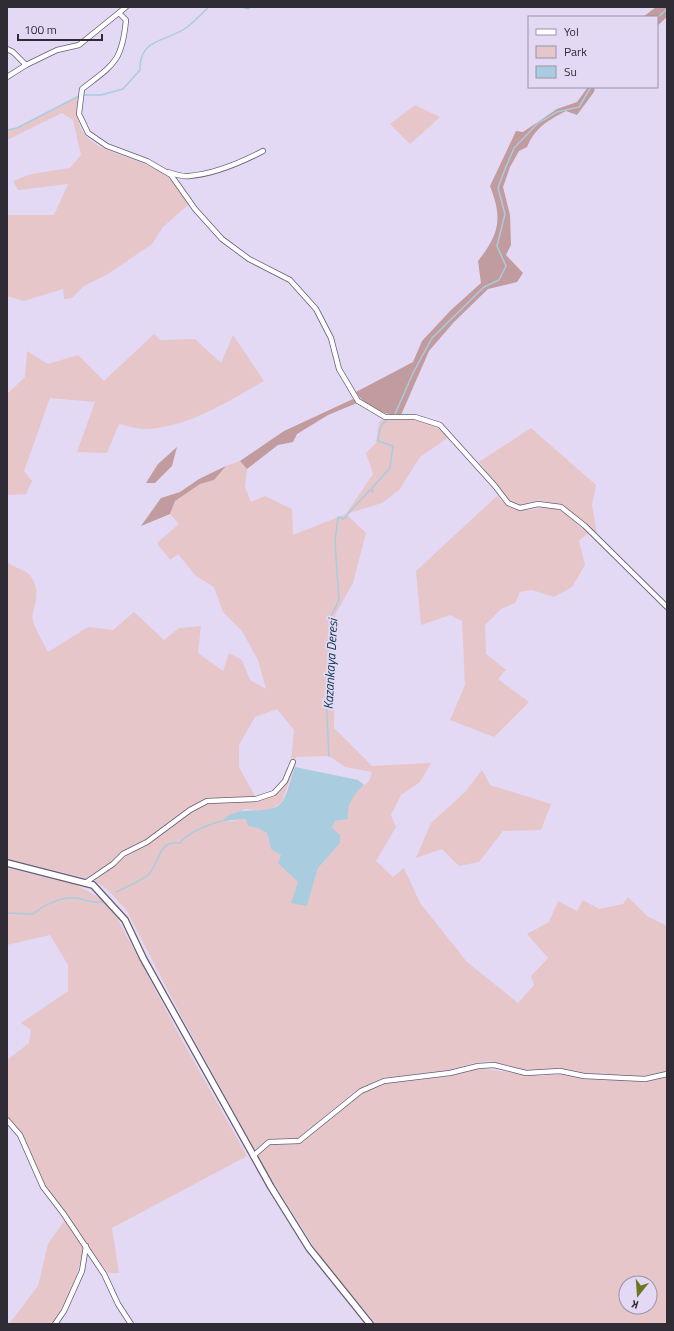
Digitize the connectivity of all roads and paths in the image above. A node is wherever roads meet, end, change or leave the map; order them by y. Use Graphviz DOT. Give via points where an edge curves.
graph roads {
  1 [pos="126,7"];
  2 [pos="119,13"];
  3 [pos="7,50"];
  4 [pos="26,65"];
  5 [pos="7,77"];
  6 [pos="262,151"];
  7 [pos="166,172"];
  8 [pos="667,607"];
  9 [pos="293,762"];
  10 [pos="7,863"];
  11 [pos="85,883"];
  12 [pos="667,1074"];
  13 [pos="7,1120"];
  14 [pos="253,1156"];
  15 [pos="86,1246"];
  16 [pos="55,1324"];
  17 [pos="131,1324"];
  18 [pos="370,1324"];
  1 -- 2 [label="street"];
  2 -- 4 [label="street" via="78,45 57,50"];
  2 -- 7 [label="street" via="126,20 124,44 115,62 82,89 79,114 88,133 107,146 147,160"];
  3 -- 4 [label="street" via="13,52"];
  4 -- 5 [label="street"];
  6 -- 7 [label="street" via="212,172 188,177"];
  7 -- 8 [label="street" via="222,239 250,259 290,280 316,309 331,338 339,369 358,401 385,417 415,417 440,425 508,503 520,508 538,504 561,507 586,526"];
  9 -- 11 [label="street" via="285,781 274,793 256,799 207,801 190,810 147,842 123,854"];
  10 -- 11 [label="street"];
  11 -- 14 [label="street" via="93,885 125,920 143,958"];
  12 -- 14 [label="street" via="645,1079 584,1076 560,1071 526,1073 494,1065 384,1081 361,1091 299,1141 269,1142"];
  13 -- 15 [label="street" via="20,1135 43,1187"];
  14 -- 18 [label="street" via="309,1248"];
  15 -- 16 [label="street" via="82,1271 64,1311"];
  15 -- 17 [label="street"];
}
